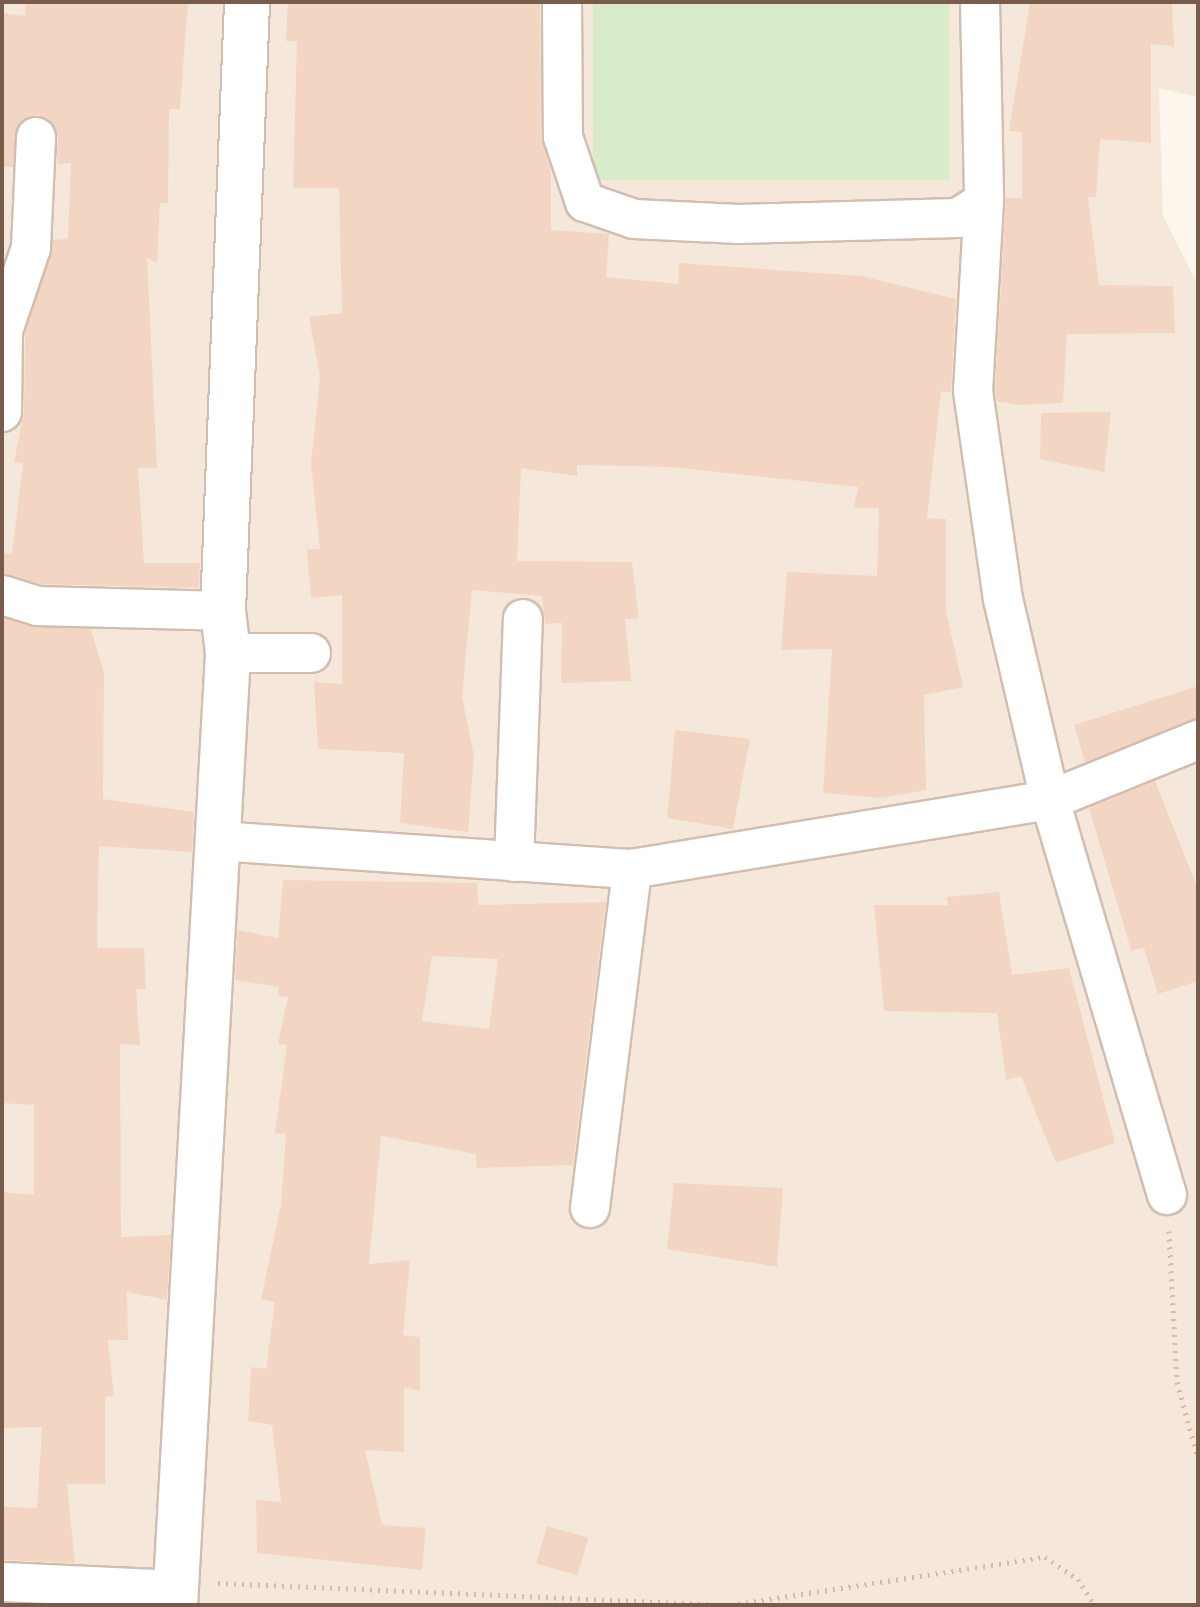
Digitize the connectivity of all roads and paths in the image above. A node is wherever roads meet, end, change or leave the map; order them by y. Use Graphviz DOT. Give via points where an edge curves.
graph roads {
  1 [pos="247,2"];
  2 [pos="562,2"];
  3 [pos="980,2"];
  4 [pos="36,137"];
  5 [pos="984,201"];
  6 [pos="2,412"];
  7 [pos="2,595"];
  8 [pos="523,619"];
  9 [pos="226,632"];
  10 [pos="311,653"];
  11 [pos="1198,740"];
  12 [pos="1050,800"];
  13 [pos="219,841"];
  14 [pos="514,862"];
  15 [pos="632,869"];
  16 [pos="1167,1195"];
  17 [pos="590,1208"];
  18 [pos="1198,1459"];
  19 [pos="2,1582"];
  20 [pos="176,1592"];
  21 [pos="729,1605"];
  22 [pos="1094,1605"];
  1 -- 9 [label="street"];
  2 -- 5 [label="street" via="563,137 585,202 634,219 739,224 958,218"];
  3 -- 5 [label="street"];
  4 -- 6 [label="street" via="31,248 3,331"];
  5 -- 12 [label="street" via="973,391 983,485"];
  7 -- 9 [label="street" via="37,606"];
  8 -- 14 [label="street"];
  9 -- 10 [label="street"];
  9 -- 13 [label="street"];
  11 -- 12 [label="street"];
  12 -- 15 [label="street"];
  12 -- 16 [label="street"];
  13 -- 14 [label="street"];
  13 -- 20 [label="street"];
  14 -- 15 [label="street"];
  15 -- 17 [label="street"];
  16 -- 18 [label="path" via="1177,1382"];
  19 -- 20 [label="street"];
  20 -- 21 [label="path"];
  21 -- 22 [label="path" via="1045,1557 1078,1579"];
}
